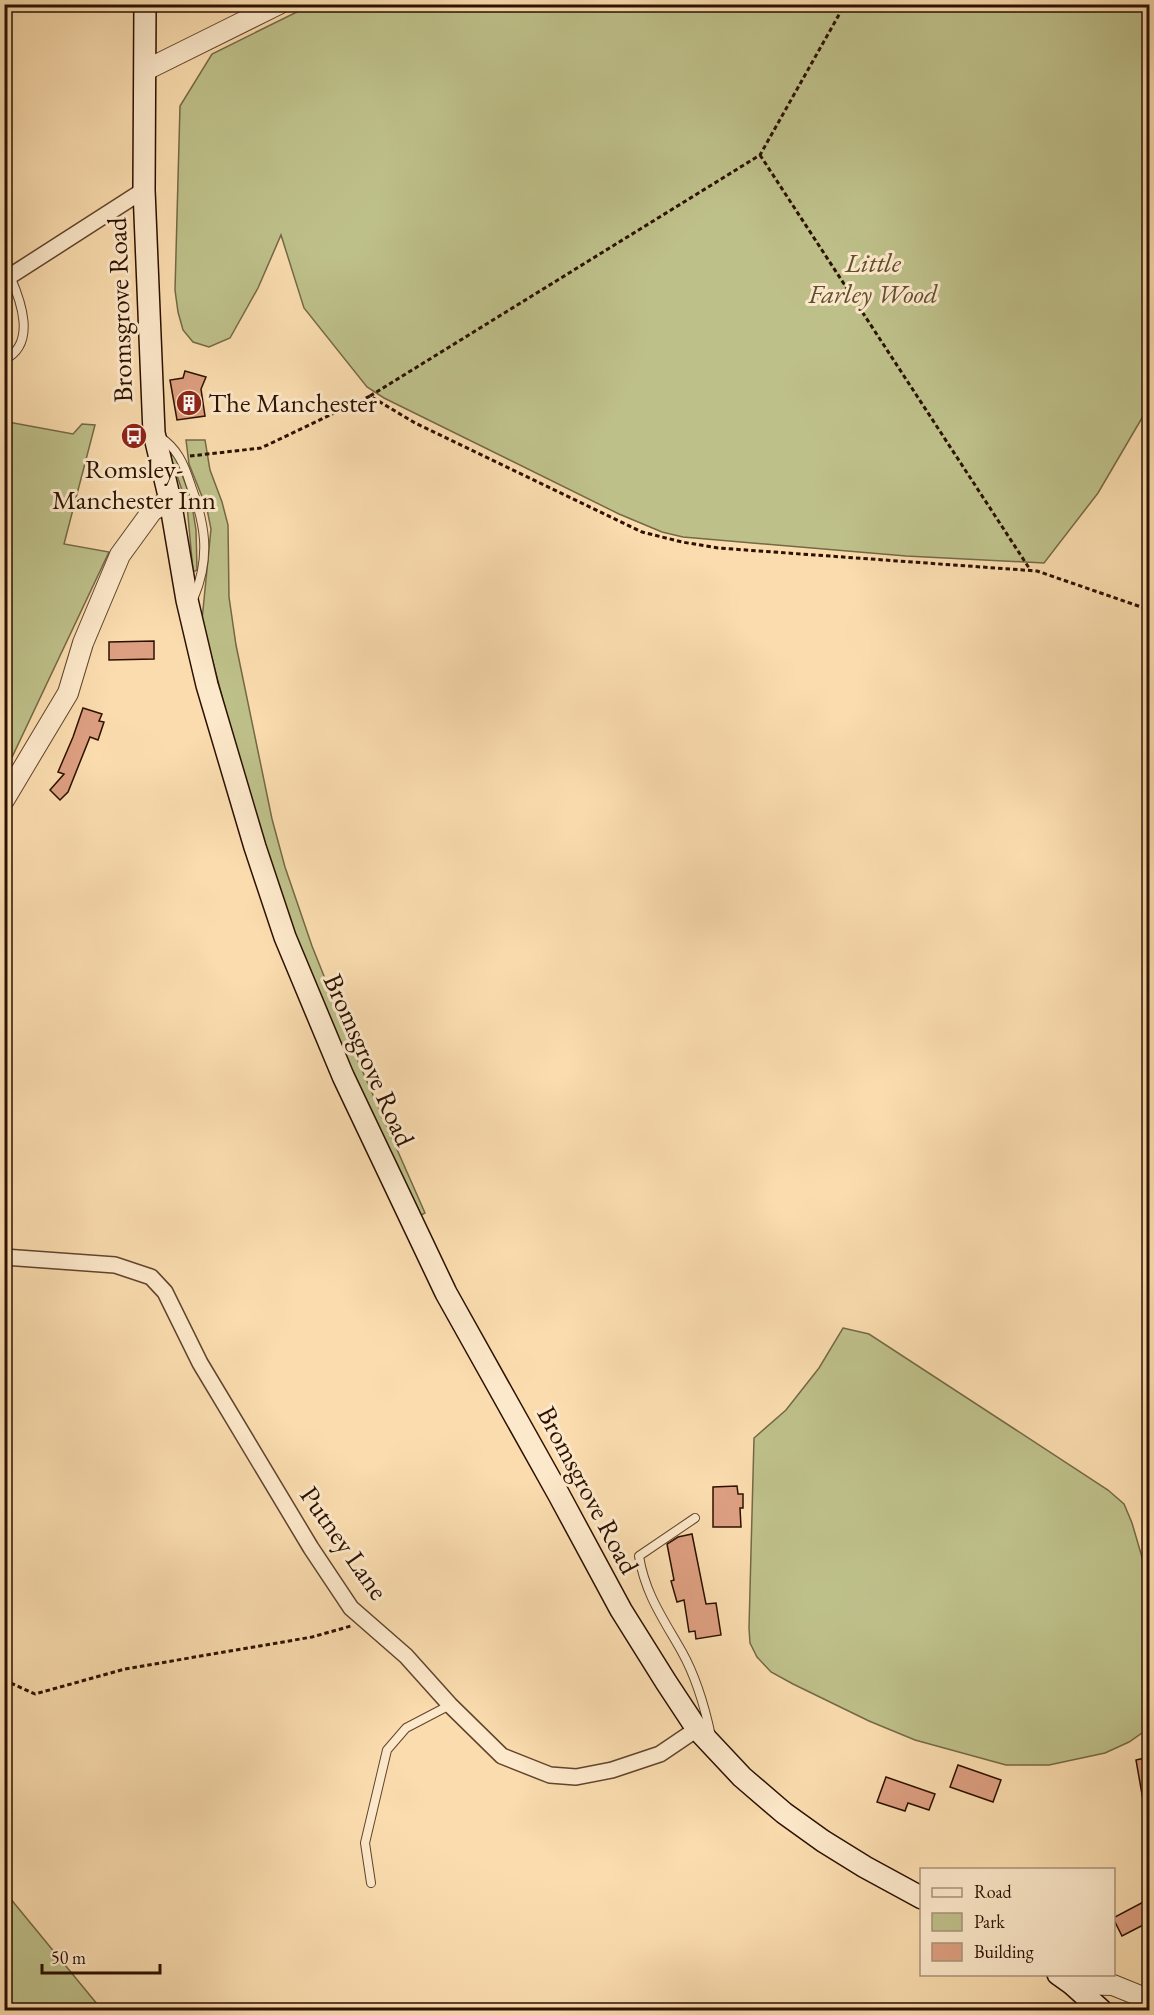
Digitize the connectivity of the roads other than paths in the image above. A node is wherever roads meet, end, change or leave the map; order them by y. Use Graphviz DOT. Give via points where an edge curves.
graph roads {
  1 [pos="145,4"];
  2 [pos="279,4"];
  3 [pos="146,70"];
  4 [pos="144,190"];
  5 [pos="7,278"];
  6 [pos="4,360"];
  7 [pos="154,433"];
  8 [pos="170,500"];
  9 [pos="187,600"];
  10 [pos="4,800"];
  11 [pos="4,1257"];
  12 [pos="695,1518"];
  13 [pos="450,1705"];
  14 [pos="697,1729"];
  15 [pos="713,1746"];
  16 [pos="371,1883"];
  17 [pos="920,1897"];
  18 [pos="1065,1979"];
  19 [pos="1149,2000"];
  20 [pos="1101,2010"];
  1 -- 3 [label="main road, Bromsgrove Road"];
  2 -- 3 [label="street"];
  3 -- 4 [label="main road, Bromsgrove Road"];
  4 -- 5 [label="street"];
  4 -- 7 [label="main road, Bromsgrove Road"];
  5 -- 6 [label="lane" via="20,298 24,319 20,347"];
  7 -- 8 [label="main road, Bromsgrove Road"];
  7 -- 9 [label="lane" via="171,444 184,466 204,531 200,581 194,597"];
  8 -- 9 [label="main road, Bromsgrove Road"];
  8 -- 10 [label="street" via="152,511 120,555 83,643 68,693"];
  9 -- 14 [label="main road, Bromsgrove Road" via="207,685 255,847 285,937 343,1076 446,1293 621,1610"];
  11 -- 13 [label="street, Putney Lane" via="115,1265 151,1277 165,1292 200,1364 351,1608 406,1656"];
  12 -- 15 [label="lane" via="639,1556 656,1609 692,1673"];
  13 -- 14 [label="street, Putney Lane" via="502,1756 550,1775 576,1777 612,1770 660,1754"];
  13 -- 16 [label="lane" via="406,1728 387,1750 365,1843"];
  14 -- 15 [label="main road, Bromsgrove Road"];
  15 -- 17 [label="main road, Bromsgrove Road" via="784,1813 823,1841"];
  18 -- 19 [label="street" via="1113,1985"];
  18 -- 20 [label="main road"];
}
